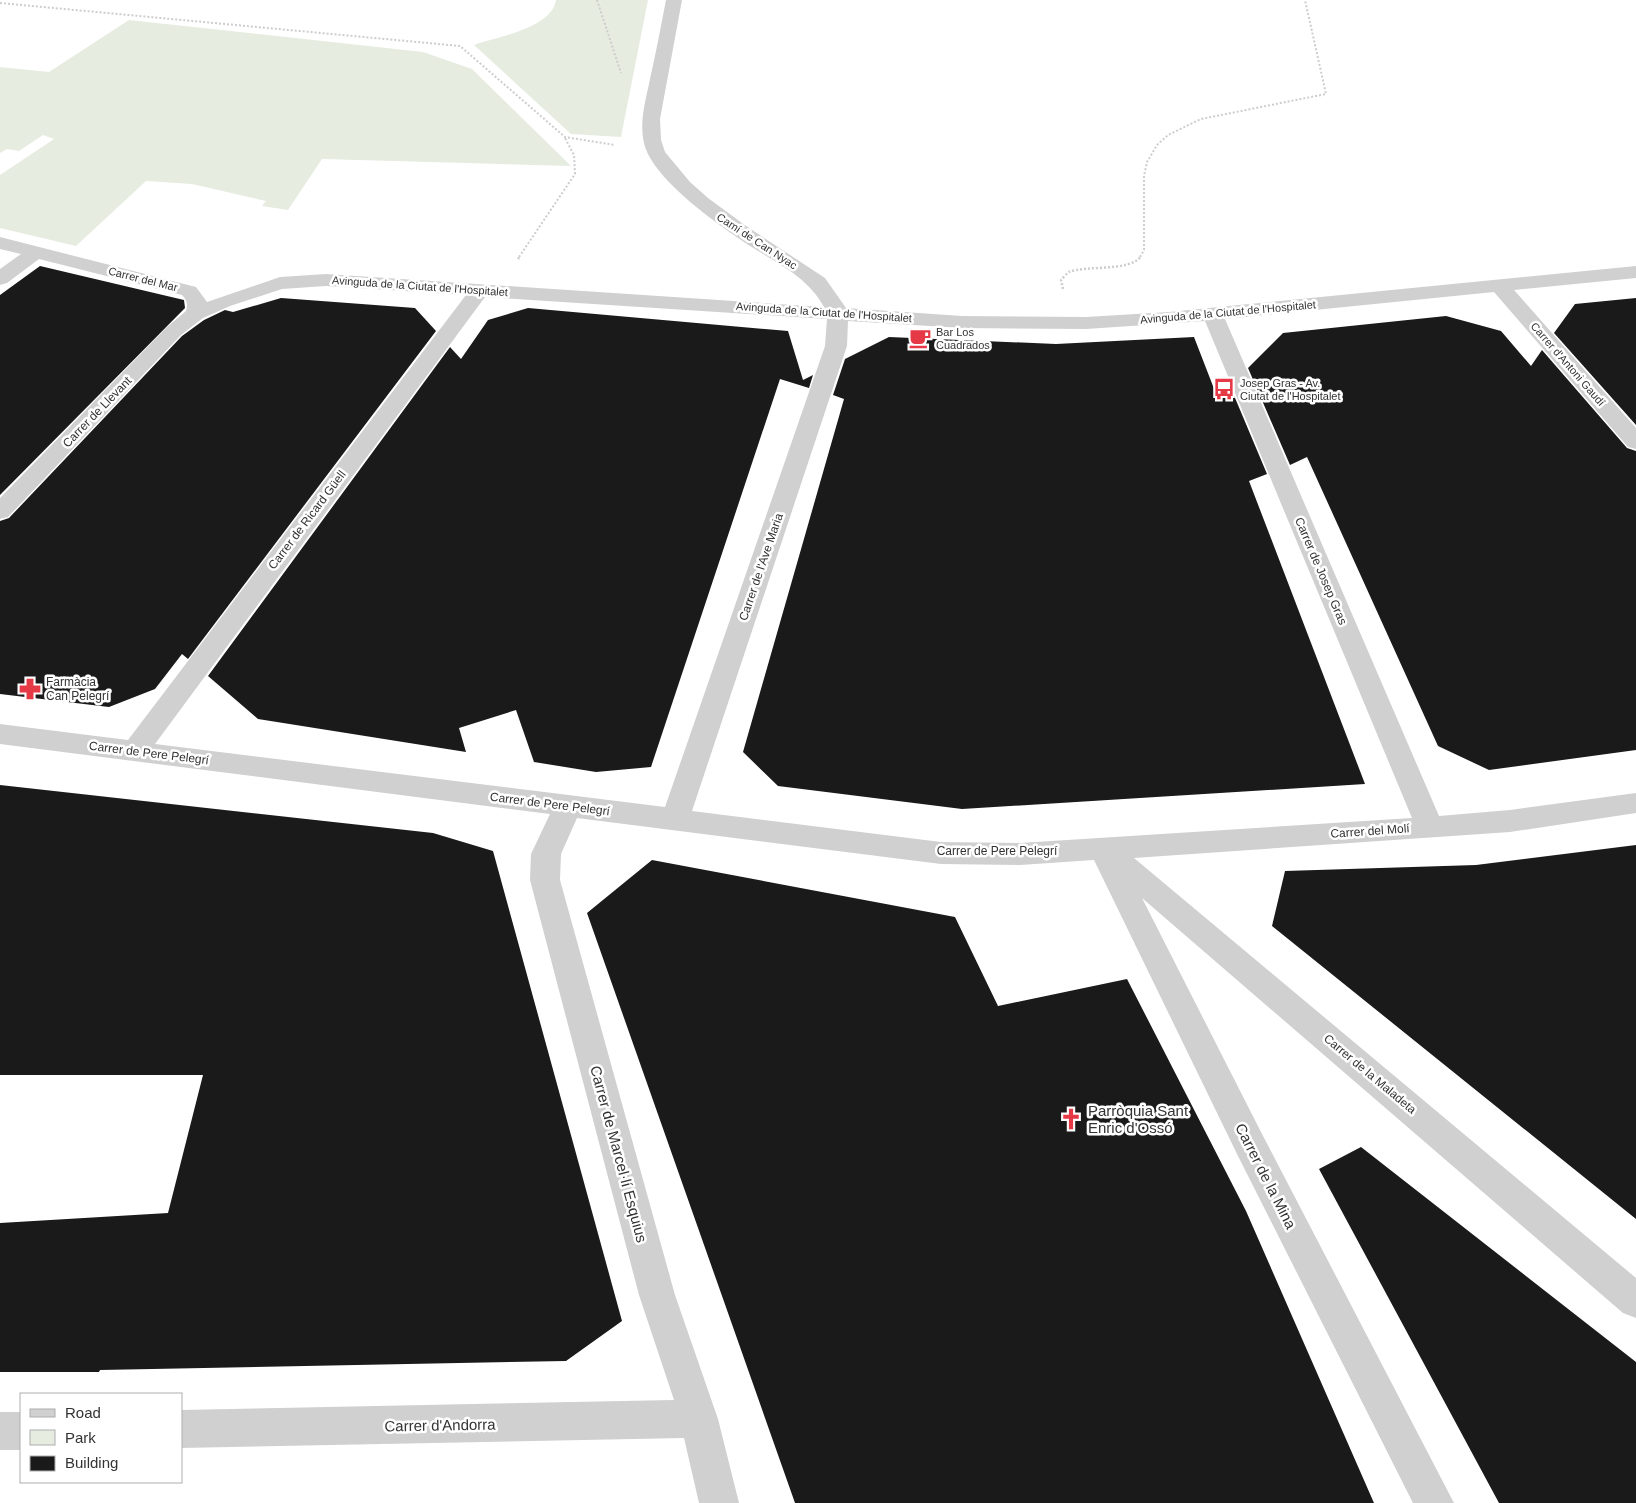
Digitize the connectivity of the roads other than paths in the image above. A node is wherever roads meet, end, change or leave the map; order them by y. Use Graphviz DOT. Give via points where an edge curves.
graph roads {
  1 [pos="674,0"];
  2 [pos="0,243"];
  3 [pos="36,252"];
  4 [pos="1636,272"];
  5 [pos="0,279"];
  6 [pos="1500,286"];
  7 [pos="480,290"];
  8 [pos="838,313"];
  9 [pos="196,314"];
  10 [pos="1213,314"];
  11 [pos="1636,442"];
  12 [pos="0,512"];
  13 [pos="0,734"];
  14 [pos="135,751"];
  15 [pos="1636,803"];
  16 [pos="568,806"];
  17 [pos="675,820"];
  18 [pos="1430,827"];
  19 [pos="1102,848"];
  20 [pos="1636,1301"];
  21 [pos="699,1419"];
  22 [pos="182,1428"];
  23 [pos="0,1431"];
  24 [pos="20,1431"];
  25 [pos="719,1503"];
  26 [pos="1434,1503"];
  1 -- 8 [label="street, Camí de Can Nyac" via="651,118 656,152 679,182 704,205 818,282"];
  2 -- 3 [label="street, Carrer del Mar"];
  3 -- 5 [label="street"];
  3 -- 9 [label="street, Carrer del Mar" via="189,291 196,297"];
  4 -- 6 [label="street, Avinguda de la Ciutat de l'Hospitalet"];
  6 -- 10 [label="street, Avinguda de la Ciutat de l'Hospitalet"];
  6 -- 11 [label="street, Carrer d'Antoni Gaudí"];
  7 -- 8 [label="street, Avinguda de la Ciutat de l'Hospitalet"];
  7 -- 9 [label="street, Avinguda de la Ciutat de l'Hospitalet" via="303,280 280,283"];
  7 -- 14 [label="street, Carrer de Ricard Güell"];
  8 -- 10 [label="street, Avinguda de la Ciutat de l'Hospitalet" via="1022,323 1086,323"];
  8 -- 17 [label="street, Carrer de l'Ave Maria" via="836,346"];
  9 -- 12 [label="street, Carrer de Llevant" via="174,331"];
  10 -- 18 [label="street, Carrer de Josep Gras"];
  13 -- 14 [label="street, Carrer de Pere Pelegrí"];
  14 -- 16 [label="street, Carrer de Pere Pelegrí"];
  15 -- 18 [label="street, Carrer del Molí" via="1510,821"];
  16 -- 17 [label="street, Carrer de Pere Pelegrí"];
  16 -- 21 [label="street, Carrer de Marcel·lí Esquius" via="546,854 545,880 657,1295"];
  17 -- 19 [label="street, Carrer de Pere Pelegrí" via="941,853 1020,854"];
  18 -- 19 [label="street, Carrer del Molí"];
  19 -- 20 [label="street, Carrer de la Maladeta"];
  19 -- 26 [label="street, Carrer de la Mina"];
  21 -- 22 [label="street, Carrer d'Andorra"];
  21 -- 25 [label="street, Carrer de Marcel·lí Esquius"];
  23 -- 24 [label="street"];
}
